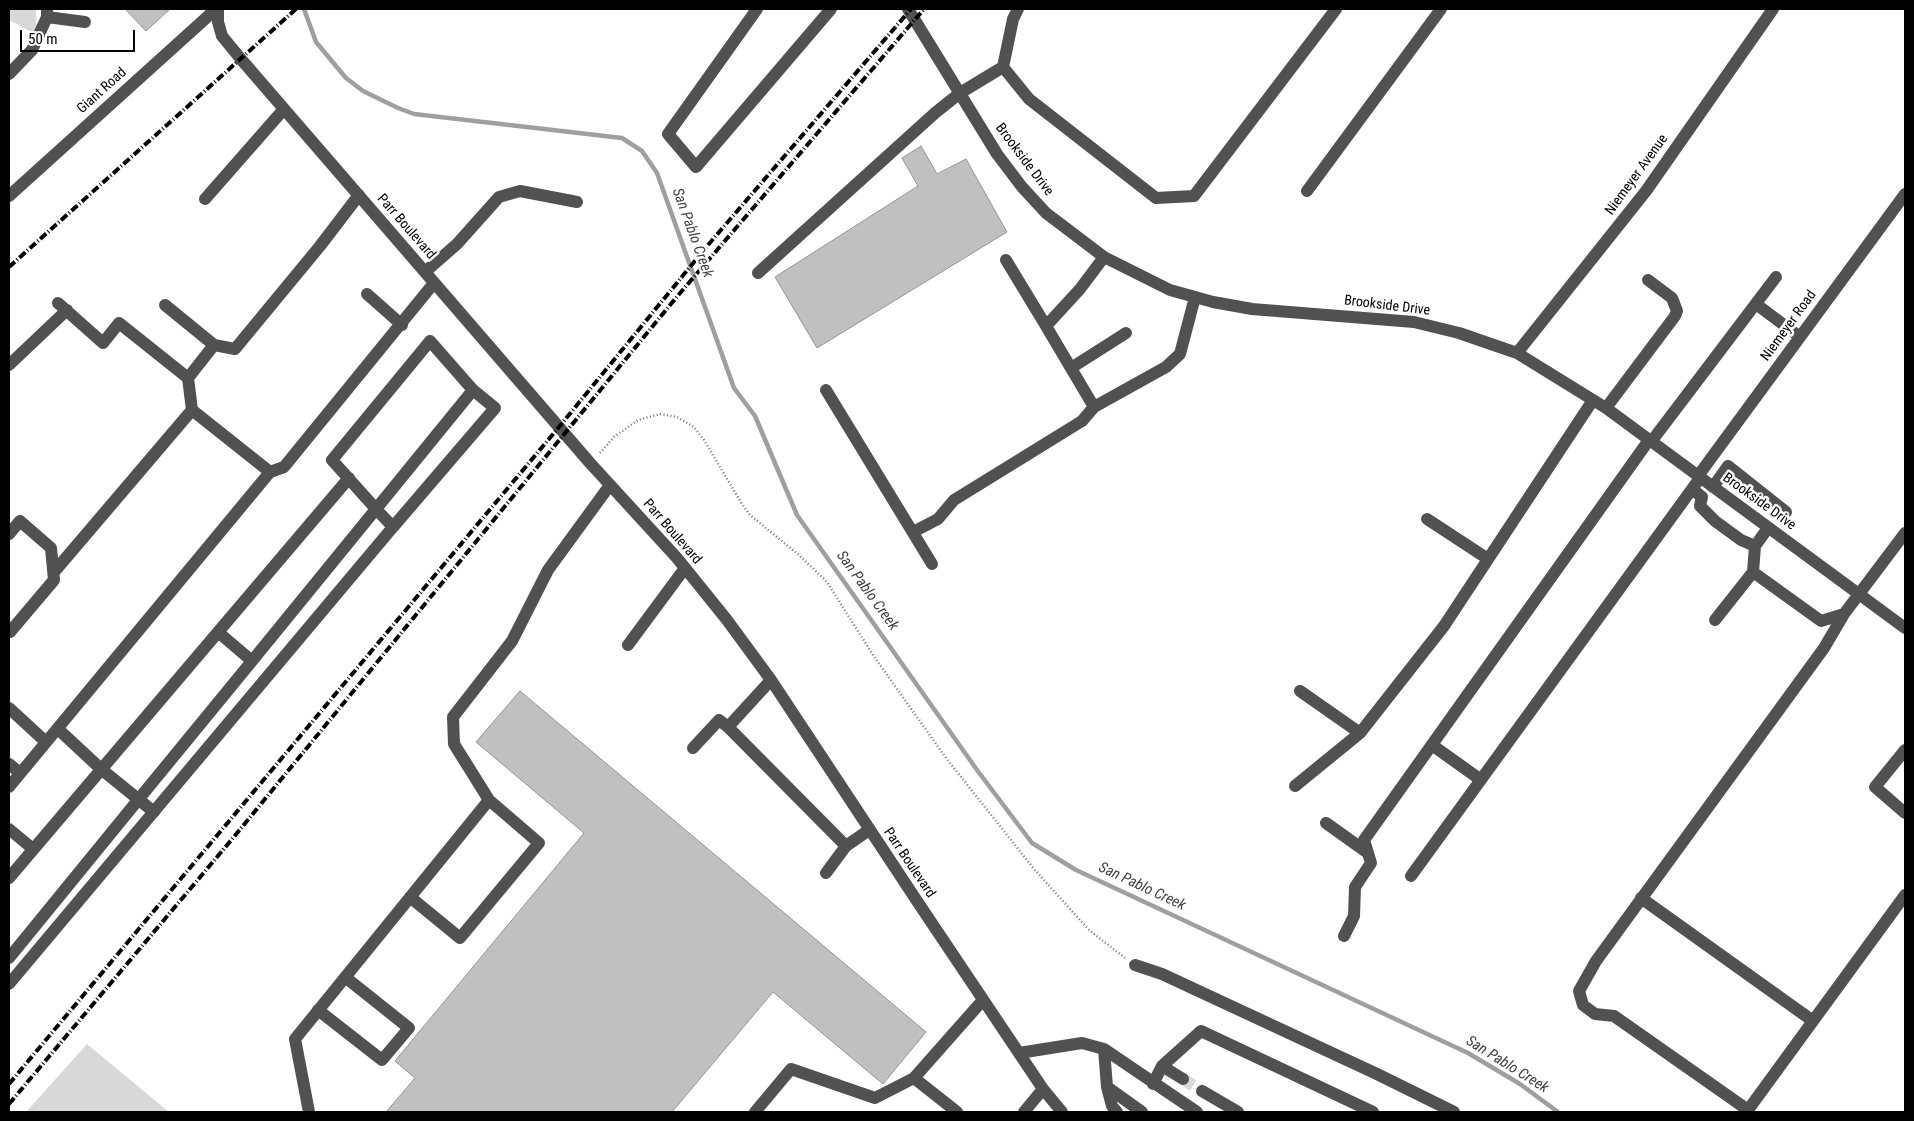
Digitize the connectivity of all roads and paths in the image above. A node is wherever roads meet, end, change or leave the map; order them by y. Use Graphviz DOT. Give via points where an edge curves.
graph roads {
  1 [pos="217,9"];
  2 [pos="757,9"];
  3 [pos="830,9"];
  4 [pos="908,9"];
  5 [pos="1018,9"];
  6 [pos="1336,9"];
  7 [pos="1441,9"];
  8 [pos="1773,9"];
  9 [pos="47,13"];
  10 [pos="84,22"];
  11 [pos="1003,67"];
  12 [pos="9,74"];
  13 [pos="960,93"];
  14 [pos="284,109"];
  15 [pos="1307,191"];
  16 [pos="1905,194"];
  17 [pos="359,195"];
  18 [pos="9,196"];
  19 [pos="205,199"];
  20 [pos="577,202"];
  21 [pos="1104,257"];
  22 [pos="1006,260"];
  23 [pos="425,272"];
  24 [pos="758,273"];
  25 [pos="1776,277"];
  26 [pos="1648,280"];
  27 [pos="434,282"];
  28 [pos="367,294"];
  29 [pos="1195,297"];
  30 [pos="1756,304"];
  31 [pos="165,305"];
  32 [pos="402,325"];
  33 [pos="1046,326"];
  34 [pos="1126,333"];
  35 [pos="1800,337"];
  36 [pos="214,345"];
  37 [pos="1517,354"];
  38 [pos="9,365"];
  39 [pos="1071,368"];
  40 [pos="188,378"];
  41 [pos="473,390"];
  42 [pos="826,390"];
  43 [pos="1593,400"];
  44 [pos="1094,407"];
  45 [pos="1606,408"];
  46 [pos="192,410"];
  47 [pos="1650,441"];
  48 [pos="1712,456"];
  49 [pos="590,463"];
  50 [pos="1728,466"];
  51 [pos="270,472"];
  52 [pos="1699,477"];
  53 [pos="349,478"];
  54 [pos="610,484"];
  55 [pos="1713,487"];
  56 [pos="1692,489"];
  57 [pos="376,509"];
  58 [pos="1786,512"];
  59 [pos="1427,519"];
  60 [pos="393,527"];
  61 [pos="1768,528"];
  62 [pos="913,532"];
  63 [pos="1905,532"];
  64 [pos="9,534"];
  65 [pos="1755,546"];
  66 [pos="1488,559"];
  67 [pos="932,564"];
  68 [pos="685,568"];
  69 [pos="54,572"];
  70 [pos="1753,572"];
  71 [pos="1859,594"];
  72 [pos="1844,614"];
  73 [pos="1715,620"];
  74 [pos="1905,628"];
  75 [pos="9,631"];
  76 [pos="218,632"];
  77 [pos="628,645"];
  78 [pos="252,661"];
  79 [pos="771,680"];
  80 [pos="1300,691"];
  81 [pos="9,708"];
  82 [pos="723,723"];
  83 [pos="58,729"];
  84 [pos="1360,733"];
  85 [pos="46,742"];
  86 [pos="1432,745"];
  87 [pos="693,748"];
  88 [pos="1905,750"];
  89 [pos="9,764"];
  90 [pos="101,769"];
  91 [pos="20,774"];
  92 [pos="1481,780"];
  93 [pos="1295,786"];
  94 [pos="9,787"];
  95 [pos="138,800"];
  96 [pos="489,800"];
  97 [pos="154,812"];
  98 [pos="1905,813"];
  99 [pos="1326,823"];
  100 [pos="9,829"];
  101 [pos="869,830"];
  102 [pos="846,846"];
  103 [pos="33,849"];
  104 [pos="1368,853"];
  105 [pos="10,872"];
  106 [pos="826,873"];
  107 [pos="1411,876"];
  108 [pos="1905,894"];
  109 [pos="410,897"];
  110 [pos="1641,898"];
  111 [pos="1344,936"];
  112 [pos="9,958"];
  113 [pos="1135,965"];
  114 [pos="345,977"];
  115 [pos="9,984"];
  116 [pos="983,1000"];
  117 [pos="318,1010"];
  118 [pos="1813,1021"];
  119 [pos="1104,1050"];
  120 [pos="1018,1052"];
  121 [pos="1162,1066"];
  122 [pos="914,1078"];
  123 [pos="1183,1079"];
  124 [pos="1153,1084"];
  125 [pos="1107,1088"];
  126 [pos="1043,1089"];
  127 [pos="1202,1091"];
  128 [pos="309,1112"];
  129 [pos="756,1112"];
  130 [pos="957,1112"];
  131 [pos="1024,1112"];
  132 [pos="1062,1112"];
  133 [pos="1117,1112"];
  134 [pos="1142,1112"];
  135 [pos="1197,1112"];
  136 [pos="1238,1112"];
  137 [pos="1373,1112"];
  138 [pos="1454,1112"];
  1 -- 14 [label="street, Parr Boulevard" via="222,36"];
  1 -- 18 [label="street, Giant Road"];
  2 -- 3 [label="street" via="668,134 696,167"];
  4 -- 13 [label="street, Brookside Drive"];
  5 -- 11 [label="street"];
  6 -- 11 [label="street" via="1194,196 1156,198 1029,99"];
  7 -- 15 [label="street"];
  8 -- 37 [label="street, Niemeyer Avenue" via="1646,191"];
  9 -- 10 [label="street"];
  9 -- 12 [label="street" via="32,50"];
  11 -- 13 [label="street"];
  13 -- 21 [label="street, Brookside Drive" via="997,154 1022,187 1046,213"];
  13 -- 24 [label="street"];
  14 -- 17 [label="street, Parr Boulevard"];
  14 -- 19 [label="street"];
  16 -- 35 [label="street, Niemeyer Road"];
  17 -- 23 [label="street, Parr Boulevard"];
  17 -- 36 [label="street" via="235,349"];
  20 -- 23 [label="street" via="520,191 499,196 456,244"];
  21 -- 29 [label="street, Brookside Drive" via="1170,290"];
  21 -- 33 [label="street" via="1080,290"];
  22 -- 33 [label="street"];
  23 -- 27 [label="street, Parr Boulevard"];
  25 -- 30 [label="street"];
  26 -- 45 [label="street" via="1672,298 1677,311 1666,331"];
  27 -- 32 [label="street"];
  27 -- 49 [label="street, Parr Boulevard"];
  28 -- 32 [label="street"];
  29 -- 37 [label="street, Brookside Drive" via="1252,309 1414,322 1459,333"];
  29 -- 44 [label="street" via="1180,354 1166,367"];
  30 -- 35 [label="street"];
  30 -- 47 [label="street"];
  31 -- 36 [label="street"];
  32 -- 51 [label="street" via="284,467"];
  33 -- 39 [label="street"];
  34 -- 39 [label="street"];
  35 -- 48 [label="street, Niemeyer Road"];
  36 -- 40 [label="street"];
  37 -- 43 [label="street, Brookside Drive"];
  38 -- 40 [label="street" via="62,306 103,343 119,323"];
  39 -- 44 [label="street"];
  40 -- 46 [label="street"];
  41 -- 53 [label="street" via="430,341 332,460"];
  41 -- 57 [label="street"];
  41 -- 60 [label="street" via="495,408"];
  42 -- 62 [label="street"];
  43 -- 45 [label="street, Brookside Drive"];
  43 -- 66 [label="street"];
  44 -- 62 [label="street" via="1082,421 954,500 938,519"];
  45 -- 47 [label="street, Brookside Drive"];
  46 -- 51 [label="street"];
  46 -- 69 [label="street"];
  47 -- 52 [label="street, Brookside Drive"];
  47 -- 86 [label="street"];
  48 -- 50 [label="street"];
  48 -- 52 [label="street, Niemeyer Road"];
  49 -- 54 [label="street, Parr Boulevard"];
  49 -- 113 [label="path" via="614,437 638,420 661,414 677,417 694,427 750,515 827,582 873,655 946,758 1034,870 1089,930"];
  50 -- 55 [label="street"];
  50 -- 58 [label="street"];
  51 -- 83 [label="street"];
  52 -- 55 [label="street, Brookside Drive"];
  52 -- 56 [label="street, Niemeyer Road"];
  53 -- 57 [label="street"];
  53 -- 76 [label="street"];
  54 -- 68 [label="street, Parr Boulevard"];
  54 -- 96 [label="street" via="548,570 512,641 454,717 454,744"];
  55 -- 61 [label="street, Brookside Drive"];
  56 -- 65 [label="street" via="1702,497 1700,506 1715,521"];
  56 -- 92 [label="street, Niemeyer Road"];
  57 -- 60 [label="street"];
  57 -- 78 [label="street"];
  59 -- 66 [label="street"];
  60 -- 97 [label="street"];
  61 -- 65 [label="street"];
  61 -- 71 [label="street, Brookside Drive"];
  62 -- 67 [label="street"];
  63 -- 71 [label="street"];
  64 -- 69 [label="street" via="20,521 51,548"];
  65 -- 70 [label="street"];
  66 -- 84 [label="street" via="1444,626"];
  68 -- 77 [label="street"];
  68 -- 79 [label="street, Parr Boulevard"];
  69 -- 75 [label="street" via="54,580"];
  70 -- 72 [label="street" via="1821,621"];
  70 -- 73 [label="street"];
  71 -- 72 [label="street"];
  71 -- 74 [label="street, Brookside Drive"];
  72 -- 110 [label="street" via="1824,648"];
  76 -- 78 [label="street"];
  76 -- 90 [label="street"];
  78 -- 95 [label="street"];
  79 -- 82 [label="street"];
  79 -- 101 [label="street, Parr Boulevard"];
  80 -- 84 [label="street"];
  81 -- 85 [label="street"];
  82 -- 87 [label="street"];
  82 -- 102 [label="street"];
  83 -- 85 [label="street"];
  83 -- 90 [label="street"];
  84 -- 93 [label="street"];
  85 -- 91 [label="street"];
  86 -- 92 [label="street"];
  86 -- 104 [label="street" via="1364,840"];
  88 -- 98 [label="street" via="1875,787"];
  89 -- 91 [label="street"];
  90 -- 95 [label="street"];
  90 -- 103 [label="street"];
  91 -- 94 [label="street"];
  92 -- 107 [label="street, Niemeyer Road"];
  95 -- 97 [label="street"];
  95 -- 112 [label="street"];
  96 -- 109 [label="street"];
  96 -- 109 [label="street" via="539,843 460,938"];
  97 -- 115 [label="street"];
  99 -- 104 [label="street"];
  100 -- 103 [label="street"];
  101 -- 102 [label="street"];
  101 -- 116 [label="street, Parr Boulevard"];
  102 -- 106 [label="street"];
  103 -- 105 [label="street"];
  104 -- 111 [label="street" via="1371,863 1355,887 1354,916"];
  108 -- 118 [label="street"];
  109 -- 114 [label="street"];
  110 -- 118 [label="street"];
  110 -- 118 [label="street" via="1579,991 1583,1004 1595,1014 1614,1016 1748,1110"];
  113 -- 138 [label="street" via="1162,974"];
  114 -- 117 [label="street"];
  114 -- 117 [label="street" via="409,1028 382,1060"];
  116 -- 120 [label="street, Parr Boulevard"];
  116 -- 122 [label="street"];
  117 -- 128 [label="street" via="295,1039"];
  119 -- 120 [label="street" via="1082,1043"];
  119 -- 124 [label="street"];
  119 -- 125 [label="street"];
  120 -- 126 [label="street, Parr Boulevard"];
  121 -- 123 [label="street"];
  121 -- 124 [label="street"];
  121 -- 137 [label="street" via="1201,1031"];
  122 -- 129 [label="street" via="875,1098 791,1069"];
  122 -- 130 [label="street"];
  124 -- 135 [label="street"];
  125 -- 133 [label="street"];
  125 -- 134 [label="street"];
  126 -- 131 [label="street"];
  126 -- 132 [label="street, Parr Boulevard"];
  127 -- 136 [label="street"];
}
